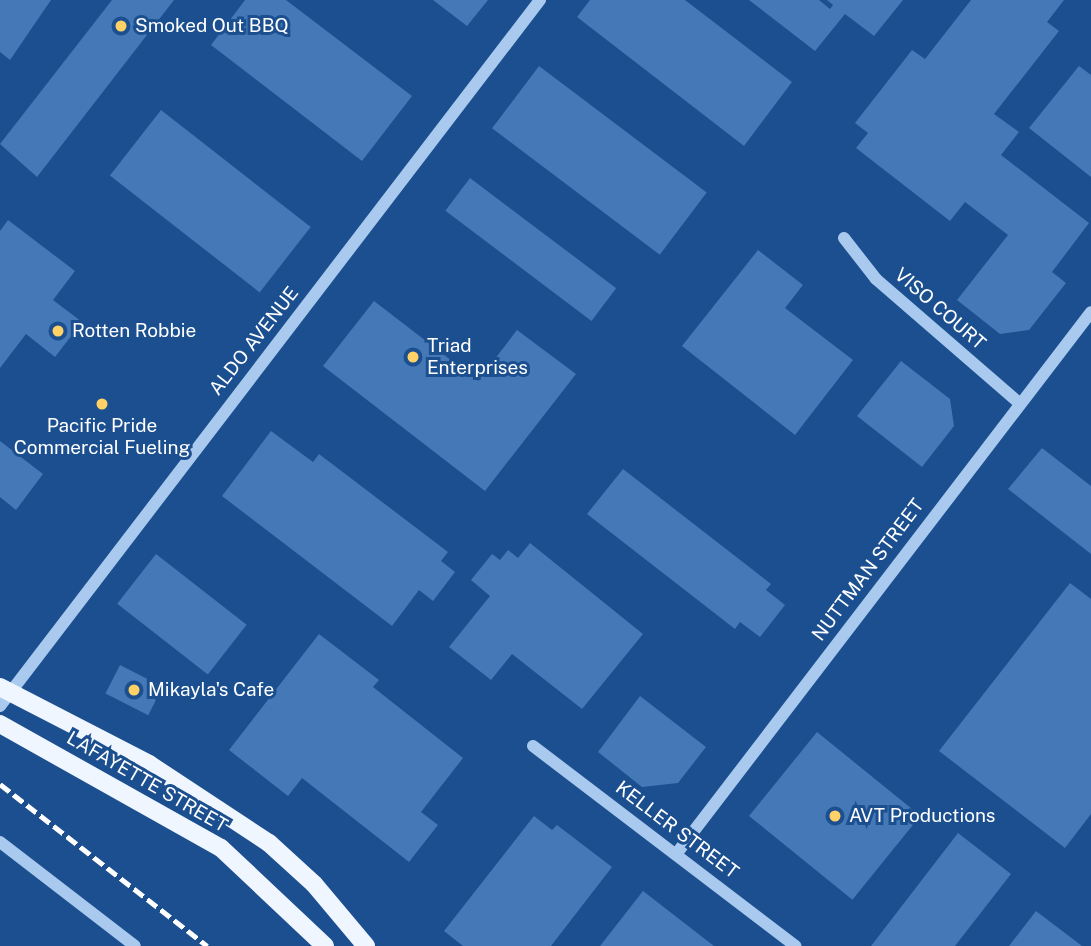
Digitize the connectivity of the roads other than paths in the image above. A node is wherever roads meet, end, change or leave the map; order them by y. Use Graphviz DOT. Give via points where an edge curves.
graph roads {
  1 [pos="540,0"];
  2 [pos="844,238"];
  3 [pos="1091,312"];
  4 [pos="1019,403"];
  5 [pos="3,695"];
  6 [pos="0,724"];
  7 [pos="533,746"];
  8 [pos="0,842"];
  9 [pos="677,853"];
  10 [pos="135,946"];
  11 [pos="326,946"];
  12 [pos="366,946"];
  13 [pos="796,946"];
  1 -- 5 [label="street, ALDO AVENUE"];
  2 -- 4 [label="street, VISO COURT" via="876,279"];
  3 -- 4 [label="street, NUTTMAN STREET"];
  4 -- 9 [label="street, NUTTMAN STREET"];
  5 -- 12 [label="main road, LAFAYETTE STREET" via="149,764 269,843 314,884"];
  6 -- 11 [label="main road, LAFAYETTE STREET" via="222,848"];
  7 -- 9 [label="street, KELLER STREET"];
  8 -- 10 [label="street"];
  9 -- 13 [label="street, KELLER STREET"];
}
